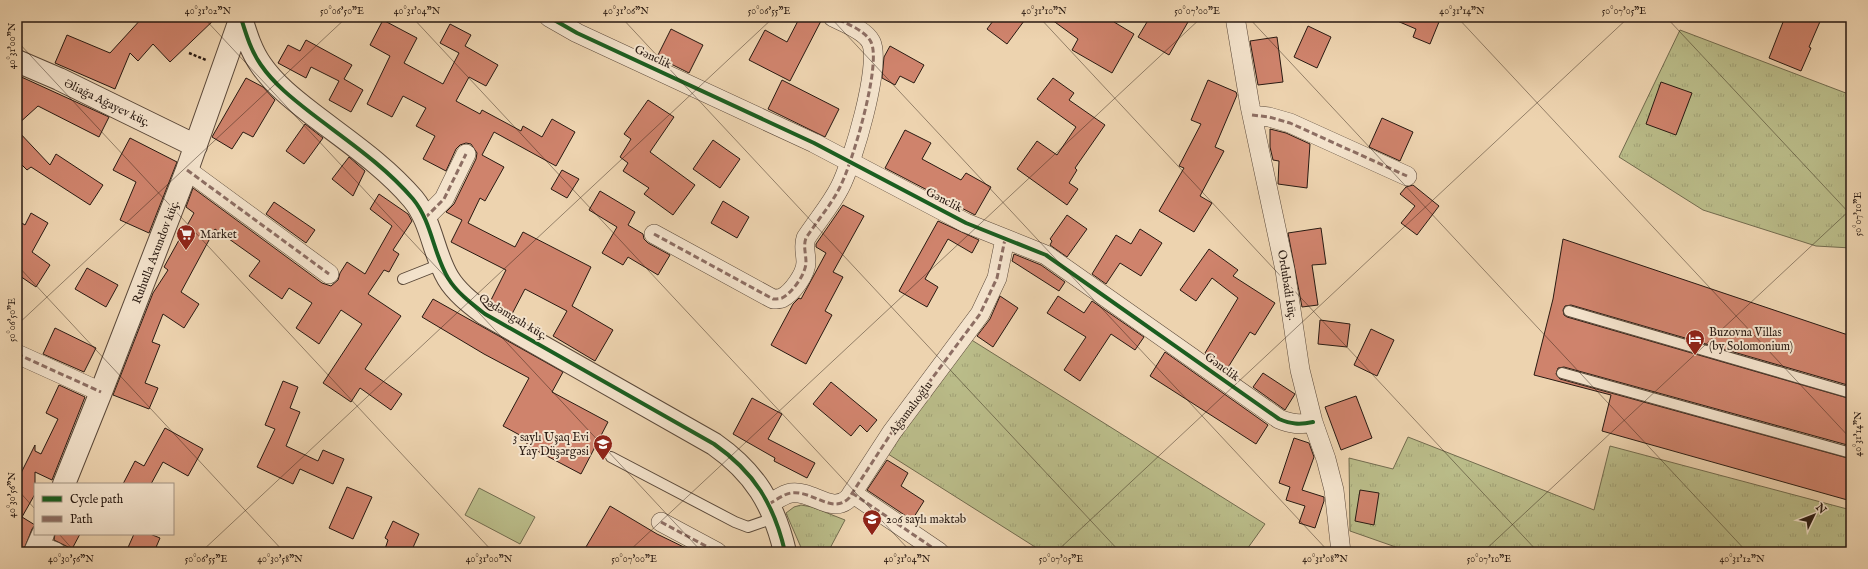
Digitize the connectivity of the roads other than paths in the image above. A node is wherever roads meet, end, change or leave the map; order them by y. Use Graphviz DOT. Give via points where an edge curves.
graph roads {
  1 [pos="241,17"];
  2 [pos="549,17"];
  3 [pos="833,17"];
  4 [pos="1235,17"];
  5 [pos="17,61"];
  6 [pos="261,65"];
  7 [pos="223,68"];
  8 [pos="1252,115"];
  9 [pos="196,146"];
  10 [pos="466,154"];
  11 [pos="851,163"];
  12 [pos="187,170"];
  13 [pos="1407,176"];
  14 [pos="425,218"];
  15 [pos="654,234"];
  16 [pos="1006,239"];
  17 [pos="441,264"];
  18 [pos="329,274"];
  19 [pos="403,279"];
  20 [pos="1569,311"];
  21 [pos="17,354"];
  22 [pos="1562,373"];
  23 [pos="101,392"];
  24 [pos="1851,393"];
  25 [pos="1313,422"];
  26 [pos="1851,454"];
  27 [pos="611,457"];
  28 [pos="64,483"];
  29 [pos="852,493"];
  30 [pos="772,511"];
  31 [pos="661,522"];
  32 [pos="717,552"];
  33 [pos="785,552"];
  34 [pos="939,552"];
  35 [pos="1341,552"];
  1 -- 6 [label="street, Qədəmgah küç." via="250,44"];
  1 -- 7 [label="street, Ruhulla Axundov küç."];
  2 -- 11 [label="street, Gənclik" via="577,33 814,143"];
  3 -- 11 [label="street" via="866,36 874,52 868,95"];
  4 -- 8 [label="street, Ordubadi küç."];
  5 -- 9 [label="street, Əliağa Ağayev küç."];
  6 -- 7 [label="street" via="253,60 240,60"];
  6 -- 14 [label="street, Qədəmgah küç." via="292,97 400,185 414,200"];
  7 -- 9 [label="street, Ruhulla Axundov küç."];
  8 -- 13 [label="street" via="1290,123"];
  8 -- 25 [label="street, Ordubadi küç." via="1283,255 1300,370"];
  9 -- 12 [label="street, Ruhulla Axundov küç."];
  10 -- 14 [label="street" via="444,199"];
  11 -- 15 [label="street" via="834,197 806,238 804,271 781,299 773,299"];
  11 -- 16 [label="street, Gənclik" via="966,223"];
  12 -- 18 [label="street"];
  12 -- 23 [label="street, Ruhulla Axundov küç."];
  14 -- 17 [label="street, Qədəmgah küç."];
  16 -- 25 [label="street, Gənclik" via="1035,250 1064,267 1279,419 1290,424"];
  16 -- 29 [label="street, Ağamalıoğlu" via="997,278 980,314 892,432"];
  17 -- 19 [label="lane"];
  17 -- 30 [label="street, Qədəmgah küç." via="458,291 485,314 731,456 756,483"];
  20 -- 24 [label="lane"];
  21 -- 23 [label="street"];
  22 -- 26 [label="lane"];
  23 -- 28 [label="street, Ruhulla Axundov küç."];
  25 -- 35 [label="street, Ordubadi küç." via="1330,472"];
  27 -- 30 [label="lane" via="748,527"];
  29 -- 30 [label="street, Ağamalıoğlu" via="843,504 836,505 790,493"];
  29 -- 34 [label="street"];
  30 -- 33 [label="street, Qədəmgah küç."];
  31 -- 32 [label="street"];
}
